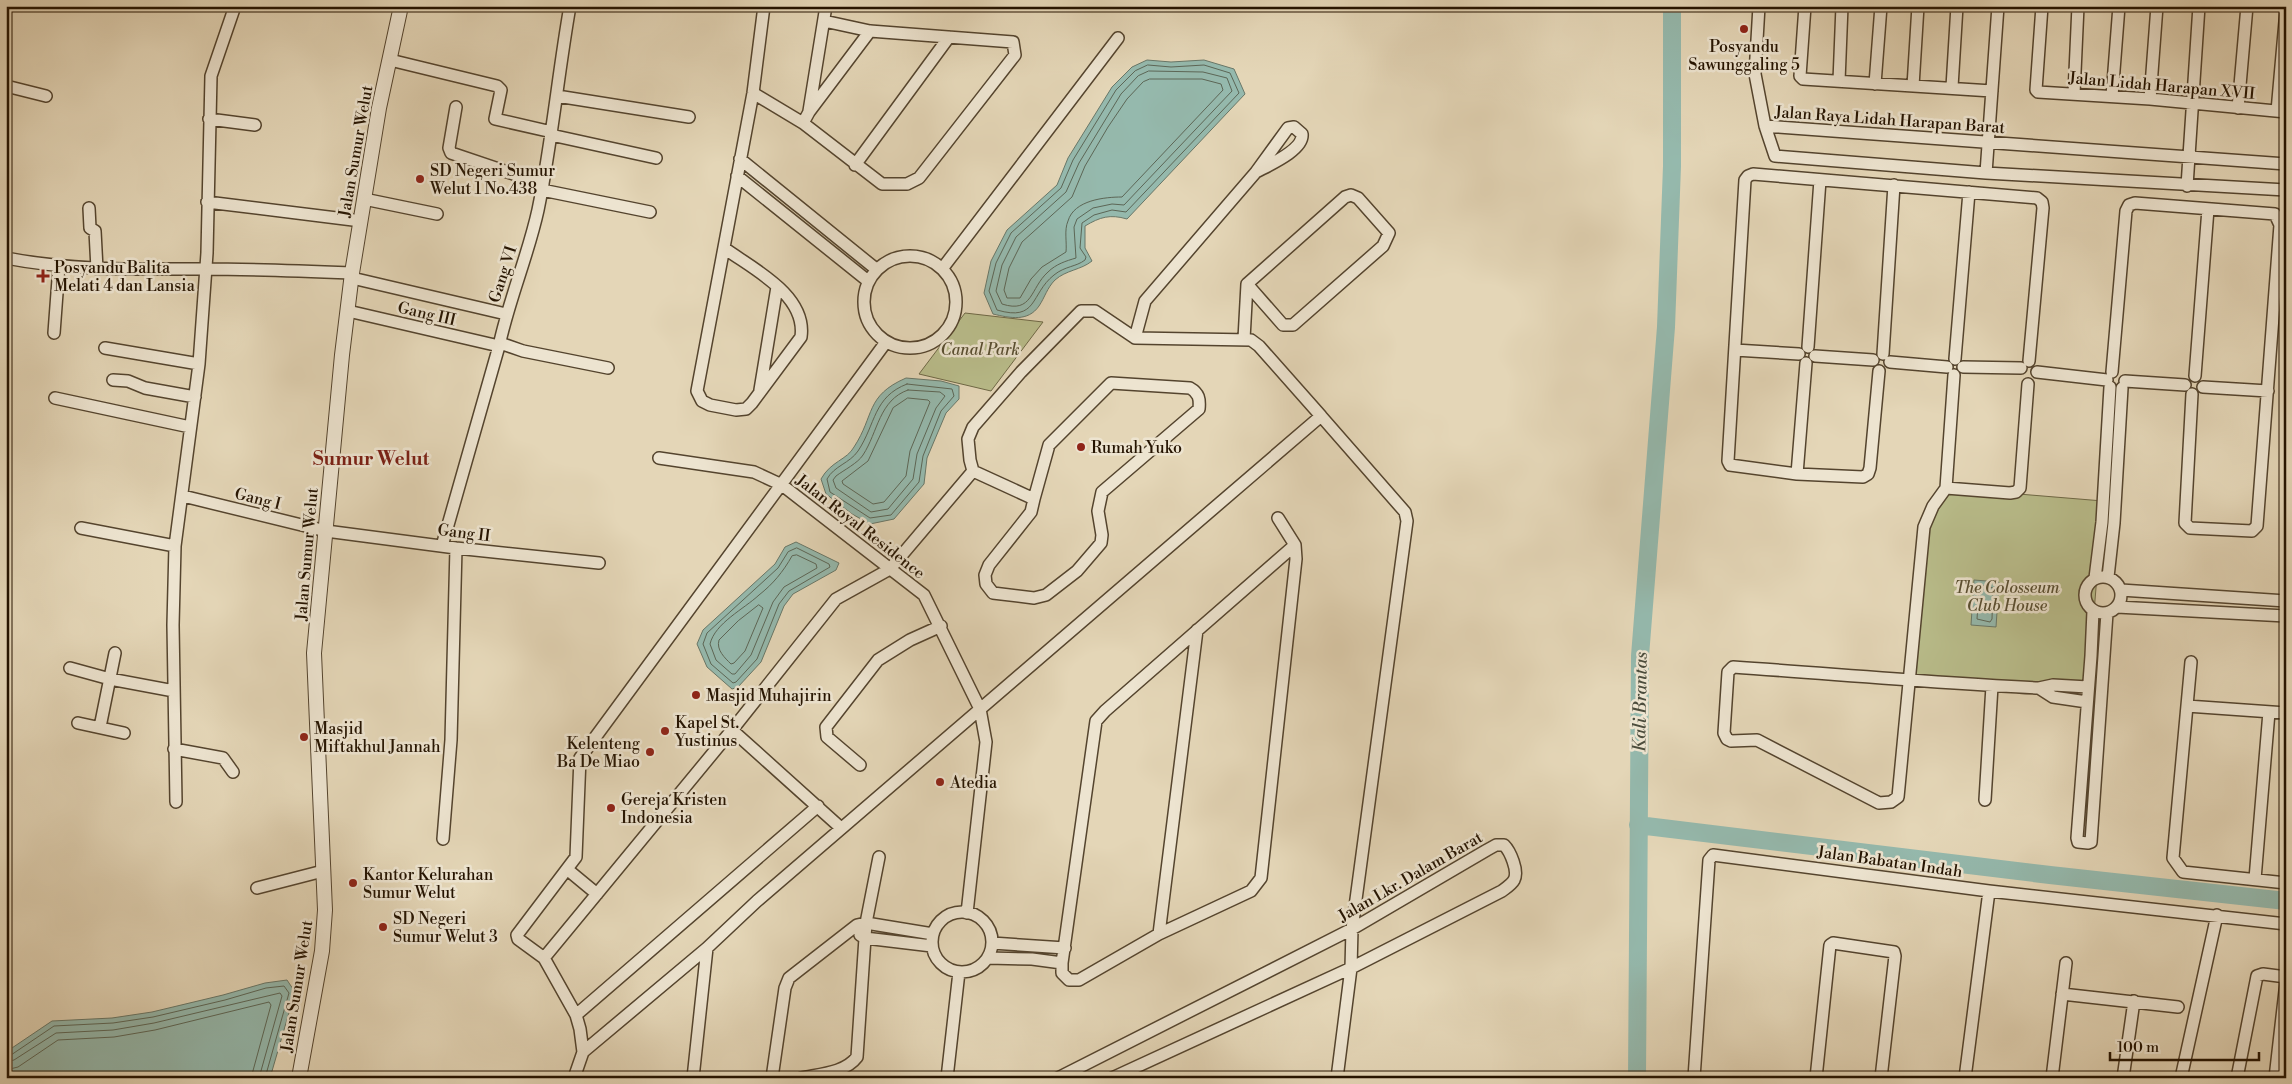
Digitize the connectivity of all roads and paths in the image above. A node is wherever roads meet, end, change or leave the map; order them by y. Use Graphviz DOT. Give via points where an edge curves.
graph roads {
  1 [pos="235,6"];
  2 [pos="401,6"];
  3 [pos="570,6"];
  4 [pos="764,6"];
  5 [pos="826,6"];
  6 [pos="1759,6"];
  7 [pos="1805,6"];
  8 [pos="1842,6"];
  9 [pos="1881,6"];
  10 [pos="1918,6"];
  11 [pos="1956,6"];
  12 [pos="1998,6"];
  13 [pos="2042,6"];
  14 [pos="2078,6"];
  15 [pos="2119,6"];
  16 [pos="2157,6"];
  17 [pos="2199,6"];
  18 [pos="2247,6"];
  19 [pos="2286,10"];
  20 [pos="824,21"];
  21 [pos="870,31"];
  22 [pos="949,37"];
  23 [pos="1118,38"];
  24 [pos="390,60"];
  25 [pos="1839,80"];
  26 [pos="1875,84"];
  27 [pos="6,86"];
  28 [pos="1913,86"];
  29 [pos="1952,87"];
  30 [pos="1992,91"];
  31 [pos="753,93"];
  32 [pos="2074,94"];
  33 [pos="46,96"];
  34 [pos="557,96"];
  35 [pos="2112,96"];
  36 [pos="2150,100"];
  37 [pos="2194,104"];
  38 [pos="456,107"];
  39 [pos="2238,108"];
  40 [pos="808,112"];
  41 [pos="2281,112"];
  42 [pos="689,117"];
  43 [pos="209,119"];
  44 [pos="803,123"];
  45 [pos="255,125"];
  46 [pos="1765,126"];
  47 [pos="552,134"];
  48 [pos="1988,142"];
  49 [pos="2189,157"];
  50 [pos="656,158"];
  51 [pos="740,159"];
  52 [pos="2286,164"];
  53 [pos="855,165"];
  54 [pos="1256,172"];
  55 [pos="1986,173"];
  56 [pos="737,176"];
  57 [pos="1820,180"];
  58 [pos="1894,185"];
  59 [pos="2187,186"];
  60 [pos="542,187"];
  61 [pos="2286,190"];
  62 [pos="1969,192"];
  63 [pos="364,199"];
  64 [pos="207,202"];
  65 [pos="89,208"];
  66 [pos="2208,209"];
  67 [pos="650,212"];
  68 [pos="437,214"];
  69 [pos="361,221"];
  70 [pos="724,248"];
  71 [pos="6,258"];
  72 [pos="59,266"];
  73 [pos="97,269"];
  74 [pos="206,269"];
  75 [pos="876,269"];
  76 [pos="942,269"];
  77 [pos="352,276"];
  78 [pos="868,281"];
  79 [pos="1247,284"];
  80 [pos="777,287"];
  81 [pos="348,312"];
  82 [pos="506,314"];
  83 [pos="54,333"];
  84 [pos="1135,338"];
  85 [pos="1244,339"];
  86 [pos="886,342"];
  87 [pos="500,344"];
  88 [pos="105,348"];
  89 [pos="1735,350"];
  90 [pos="1807,355"];
  91 [pos="1882,359"];
  92 [pos="199,364"];
  93 [pos="2025,365"];
  94 [pos="1955,367"];
  95 [pos="608,368"];
  96 [pos="2195,376"];
  97 [pos="113,380"];
  98 [pos="2110,380"];
  99 [pos="2028,384"];
  100 [pos="2124,384"];
  101 [pos="2203,386"];
  102 [pos="2189,389"];
  103 [pos="760,391"];
  104 [pos="2268,391"];
  105 [pos="195,397"];
  106 [pos="55,398"];
  107 [pos="1321,416"];
  108 [pos="190,427"];
  109 [pos="659,458"];
  110 [pos="2106,459"];
  111 [pos="2118,460"];
  112 [pos="973,471"];
  113 [pos="1797,474"];
  114 [pos="782,485"];
  115 [pos="1946,488"];
  116 [pos="183,496"];
  117 [pos="1034,499"];
  118 [pos="1278,518"];
  119 [pos="2102,522"];
  120 [pos="2114,523"];
  121 [pos="81,528"];
  122 [pos="326,531"];
  123 [pos="1295,545"];
  124 [pos="175,546"];
  125 [pos="442,546"];
  126 [pos="456,548"];
  127 [pos="599,563"];
  128 [pos="890,569"];
  129 [pos="2108,577"];
  130 [pos="2095,578"];
  131 [pos="2121,590"];
  132 [pos="2286,601"];
  133 [pos="2117,607"];
  134 [pos="2093,611"];
  135 [pos="2107,613"];
  136 [pos="2286,616"];
  137 [pos="941,626"];
  138 [pos="1197,630"];
  139 [pos="115,653"];
  140 [pos="2091,656"];
  141 [pos="2105,657"];
  142 [pos="2191,662"];
  143 [pos="70,668"];
  144 [pos="110,679"];
  145 [pos="1909,679"];
  146 [pos="1992,686"];
  147 [pos="2088,687"];
  148 [pos="2039,688"];
  149 [pos="174,691"];
  150 [pos="2087,702"];
  151 [pos="2187,706"];
  152 [pos="980,710"];
  153 [pos="2269,712"];
  154 [pos="2286,712"];
  155 [pos="78,723"];
  156 [pos="100,727"];
  157 [pos="732,730"];
  158 [pos="2085,730"];
  159 [pos="2099,731"];
  160 [pos="124,733"];
  161 [pos="174,749"];
  162 [pos="860,765"];
  163 [pos="233,772"];
  164 [pos="1985,800"];
  165 [pos="176,802"];
  166 [pos="818,806"];
  167 [pos="841,828"];
  168 [pos="443,839"];
  169 [pos="880,857"];
  170 [pos="568,870"];
  171 [pos="323,872"];
  172 [pos="2255,879"];
  173 [pos="2286,883"];
  174 [pos="257,888"];
  175 [pos="1989,891"];
  176 [pos="597,894"];
  177 [pos="967,913"];
  178 [pos="2217,915"];
  179 [pos="866,923"];
  180 [pos="2286,924"];
  181 [pos="1352,929"];
  182 [pos="849,930"];
  183 [pos="1159,934"];
  184 [pos="865,938"];
  185 [pos="933,940"];
  186 [pos="992,943"];
  187 [pos="706,948"];
  188 [pos="1065,948"];
  189 [pos="544,958"];
  190 [pos="988,958"];
  191 [pos="1062,963"];
  192 [pos="2066,963"];
  193 [pos="1351,968"];
  194 [pos="959,972"];
  195 [pos="2286,977"];
  196 [pos="2286,982"];
  197 [pos="2062,994"];
  198 [pos="2134,1001"];
  199 [pos="2178,1007"];
  200 [pos="576,1015"];
  201 [pos="583,1052"];
  202 [pos="299,1078"];
  203 [pos="574,1078"];
  204 [pos="693,1078"];
  205 [pos="772,1078"];
  206 [pos="801,1078"];
  207 [pos="947,1078"];
  208 [pos="1058,1078"];
  209 [pos="1112,1078"];
  210 [pos="1337,1078"];
  211 [pos="1694,1078"];
  212 [pos="1816,1078"];
  213 [pos="1881,1078"];
  214 [pos="1965,1078"];
  215 [pos="2052,1078"];
  216 [pos="2123,1078"];
  217 [pos="2181,1078"];
  218 [pos="2237,1078"];
  219 [pos="2275,1078"];
  1 -- 43 [label="street" via="211,76"];
  2 -- 24 [label="street, Jalan Sumur Welut"];
  3 -- 34 [label="street, Gang VI"];
  4 -- 31 [label="street"];
  5 -- 20 [label="street"];
  6 -- 46 [label="street" via="1754,74"];
  7 -- 25 [label="street" via="1800,76 1803,79"];
  8 -- 25 [label="street"];
  9 -- 26 [label="street"];
  10 -- 28 [label="street"];
  11 -- 29 [label="street"];
  12 -- 30 [label="street"];
  13 -- 32 [label="street, Jalan Lidah Harapan XVII" via="2036,90"];
  14 -- 32 [label="street"];
  15 -- 35 [label="street"];
  16 -- 36 [label="street"];
  17 -- 37 [label="street"];
  18 -- 39 [label="street"];
  19 -- 41 [label="street"];
  20 -- 21 [label="street"];
  20 -- 40 [label="street"];
  21 -- 22 [label="street"];
  21 -- 40 [label="street"];
  22 -- 53 [label="street"];
  22 -- 53 [label="street" via="1012,42 1015,55 919,178 907,184 882,184"];
  23 -- 76 [label="street"];
  24 -- 47 [label="street" via="497,86 501,90 495,119"];
  24 -- 63 [label="street, Jalan Sumur Welut"];
  25 -- 26 [label="street"];
  26 -- 28 [label="street"];
  27 -- 33 [label="street"];
  28 -- 29 [label="street"];
  29 -- 30 [label="street"];
  30 -- 48 [label="street"];
  31 -- 44 [label="street"];
  31 -- 51 [label="street"];
  32 -- 35 [label="street, Jalan Lidah Harapan XVII"];
  34 -- 42 [label="street"];
  34 -- 47 [label="street, Gang VI"];
  35 -- 36 [label="street, Jalan Lidah Harapan XVII"];
  36 -- 37 [label="street, Jalan Lidah Harapan XVII"];
  37 -- 39 [label="street, Jalan Lidah Harapan XVII"];
  37 -- 49 [label="street"];
  38 -- 60 [label="street" via="449,148 451,153"];
  39 -- 41 [label="street, Jalan Lidah Harapan XVII"];
  40 -- 44 [label="street"];
  43 -- 45 [label="street"];
  43 -- 64 [label="street"];
  44 -- 53 [label="street"];
  46 -- 48 [label="street, Jalan Raya Lidah Harapan Barat"];
  46 -- 55 [label="street, Jalan Raya Lidah Harapan Barat" via="1775,156"];
  47 -- 50 [label="street"];
  47 -- 60 [label="street, Gang VI"];
  48 -- 49 [label="street, Jalan Raya Lidah Harapan Barat"];
  48 -- 55 [label="street"];
  49 -- 52 [label="street, Jalan Raya Lidah Harapan Barat"];
  49 -- 59 [label="street"];
  51 -- 56 [label="street"];
  51 -- 75 [label="street"];
  54 -- 84 [label="street" via="1145,301"];
  55 -- 59 [label="street, Jalan Raya Lidah Harapan Barat"];
  56 -- 70 [label="street"];
  56 -- 78 [label="street"];
  57 -- 58 [label="street"];
  57 -- 89 [label="street" via="1753,174 1745,180"];
  57 -- 90 [label="street"];
  58 -- 62 [label="street"];
  58 -- 91 [label="street"];
  59 -- 61 [label="street, Jalan Raya Lidah Harapan Barat"];
  60 -- 67 [label="street"];
  60 -- 82 [label="street, Gang VI" via="524,264"];
  62 -- 93 [label="street" via="2037,198 2042,202"];
  62 -- 94 [label="street"];
  63 -- 68 [label="street"];
  63 -- 69 [label="street, Jalan Sumur Welut"];
  64 -- 69 [label="street"];
  64 -- 74 [label="street"];
  65 -- 73 [label="street" via="90,228 95,231"];
  66 -- 96 [label="street"];
  66 -- 98 [label="street" via="2135,203 2127,208"];
  66 -- 104 [label="street" via="2275,214 2279,219"];
  69 -- 77 [label="street, Jalan Sumur Welut"];
  70 -- 80 [label="street"];
  70 -- 103 [label="street" via="698,397 710,405 736,410 746,409"];
  71 -- 72 [label="street"];
  72 -- 73 [label="street"];
  72 -- 83 [label="street"];
  73 -- 74 [label="street"];
  74 -- 77 [label="street"];
  74 -- 92 [label="street"];
  75 -- 76 [label="street" via="888,260 902,256 930,260"];
  75 -- 78 [label="street"];
  76 -- 86 [label="street" via="952,282 956,299 954,315 946,330 934,341 918,347 902,348"];
  77 -- 81 [label="street, Jalan Sumur Welut"];
  77 -- 82 [label="street"];
  78 -- 86 [label="street" via="865,315 873,330"];
  79 -- 79 [label="street" via="1283,325 1293,325 1383,246 1389,233 1358,198 1352,195 1345,197"];
  79 -- 85 [label="street"];
  80 -- 103 [label="street"];
  80 -- 103 [label="street" via="796,308 801,337"];
  81 -- 87 [label="street, Gang III"];
  81 -- 122 [label="street, Jalan Sumur Welut"];
  82 -- 87 [label="street, Gang VI"];
  84 -- 85 [label="street"];
  84 -- 112 [label="street" via="1095,311 1081,311 973,426 968,440"];
  85 -- 107 [label="street" via="1259,346"];
  86 -- 114 [label="street"];
  87 -- 95 [label="street, Gang III"];
  87 -- 125 [label="street, Gang VI"];
  88 -- 92 [label="street"];
  89 -- 90 [label="street"];
  89 -- 113 [label="street" via="1730,465"];
  90 -- 91 [label="street"];
  90 -- 113 [label="street"];
  91 -- 94 [label="street"];
  91 -- 113 [label="street" via="1887,370 1879,372 1868,474 1863,477"];
  92 -- 105 [label="street"];
  93 -- 94 [label="street"];
  93 -- 98 [label="street" via="2036,364 2037,372"];
  94 -- 115 [label="street"];
  96 -- 101 [label="street" via="2200,378"];
  96 -- 102 [label="street" via="2190,377"];
  97 -- 105 [label="street"];
  98 -- 100 [label="street" via="2114,389"];
  98 -- 100 [label="street" via="2121,373"];
  98 -- 110 [label="street"];
  99 -- 115 [label="street" via="2020,488 2010,493"];
  100 -- 102 [label="street"];
  100 -- 111 [label="street"];
  101 -- 102 [label="street" via="2199,393"];
  101 -- 104 [label="street"];
  102 -- 104 [label="street" via="2185,523 2190,528 2252,531 2257,526"];
  105 -- 108 [label="street"];
  106 -- 108 [label="street"];
  107 -- 152 [label="street"];
  107 -- 181 [label="street" via="1407,516"];
  108 -- 116 [label="street"];
  109 -- 114 [label="street, Jalan Royal Residence" via="754,472"];
  110 -- 111 [label="street"];
  110 -- 119 [label="street"];
  111 -- 120 [label="street"];
  112 -- 117 [label="street"];
  112 -- 128 [label="street"];
  114 -- 128 [label="street, Jalan Royal Residence"];
  114 -- 170 [label="street" via="580,758 577,853"];
  115 -- 145 [label="street" via="1924,526"];
  116 -- 122 [label="street, Gang I"];
  116 -- 124 [label="street"];
  117 -- 117 [label="street" via="1031,512 989,565 986,584 993,593 1034,598 1046,595 1077,571 1101,543 1098,511 1102,492 1199,409 1197,392 1190,388 1111,383 1048,448"];
  118 -- 123 [label="street"];
  119 -- 120 [label="street"];
  119 -- 130 [label="street"];
  120 -- 129 [label="street"];
  121 -- 124 [label="street"];
  122 -- 125 [label="street, Gang II"];
  122 -- 171 [label="street, Jalan Sumur Welut" via="314,653"];
  123 -- 138 [label="street"];
  123 -- 183 [label="street" via="1261,878 1251,891"];
  124 -- 149 [label="street"];
  125 -- 126 [label="street, Gang II"];
  126 -- 127 [label="street, Gang II"];
  126 -- 168 [label="street" via="451,740"];
  128 -- 137 [label="street, Jalan Royal Residence" via="924,595"];
  128 -- 157 [label="street" via="836,599"];
  129 -- 130 [label="street"];
  129 -- 131 [label="street"];
  130 -- 134 [label="street" via="2088,583 2084,598"];
  131 -- 132 [label="street"];
  131 -- 133 [label="street"];
  133 -- 135 [label="street"];
  133 -- 136 [label="street"];
  134 -- 135 [label="street"];
  134 -- 140 [label="street"];
  135 -- 141 [label="street"];
  137 -- 152 [label="street, Jalan Royal Residence"];
  137 -- 162 [label="street" via="878,660 826,727 828,737"];
  138 -- 183 [label="street"];
  138 -- 188 [label="street" via="1096,721"];
  139 -- 144 [label="street"];
  140 -- 141 [label="street"];
  140 -- 147 [label="street"];
  141 -- 159 [label="street"];
  142 -- 151 [label="street"];
  143 -- 144 [label="street"];
  144 -- 149 [label="street"];
  144 -- 156 [label="street"];
  145 -- 145 [label="street" via="1733,667 1728,672 1724,733 1730,741 1758,740 1879,803 1891,802 1898,797"];
  145 -- 146 [label="street"];
  146 -- 148 [label="street"];
  146 -- 164 [label="street"];
  147 -- 148 [label="street" via="2053,685"];
  147 -- 150 [label="street"];
  148 -- 150 [label="street" via="2053,697"];
  149 -- 161 [label="street"];
  150 -- 158 [label="street"];
  151 -- 153 [label="street"];
  151 -- 172 [label="street" via="2173,858 2183,872"];
  152 -- 167 [label="street"];
  152 -- 177 [label="street, Jalan Royal Residence" via="986,742"];
  153 -- 154 [label="street"];
  153 -- 172 [label="street"];
  155 -- 156 [label="street"];
  156 -- 160 [label="street"];
  157 -- 166 [label="street"];
  157 -- 176 [label="street"];
  158 -- 159 [label="street"];
  158 -- 159 [label="street" via="2077,838 2078,842 2088,843 2091,842"];
  161 -- 163 [label="street" via="222,758"];
  161 -- 165 [label="street"];
  166 -- 167 [label="street"];
  166 -- 200 [label="street"];
  167 -- 187 [label="street"];
  169 -- 179 [label="street"];
  170 -- 176 [label="street"];
  170 -- 189 [label="street" via="517,935"];
  171 -- 174 [label="street"];
  171 -- 202 [label="street, Jalan Sumur Welut" via="322,950"];
  172 -- 173 [label="street"];
  175 -- 178 [label="street, Jalan Babatan Indah"];
  175 -- 211 [label="street, Jalan Babatan Indah" via="1713,855 1709,860"];
  175 -- 214 [label="street"];
  176 -- 189 [label="street"];
  177 -- 185 [label="street" via="946,917 938,924"];
  177 -- 186 [label="street" via="985,923"];
  178 -- 180 [label="street, Jalan Babatan Indah"];
  178 -- 217 [label="street"];
  179 -- 182 [label="street"];
  179 -- 184 [label="street"];
  179 -- 185 [label="street"];
  181 -- 193 [label="street"];
  181 -- 193 [label="street, Jalan Lkr. Dalam Barat" via="1496,845 1508,848 1516,873 1508,887"];
  181 -- 208 [label="street, Jalan Lkr. Dalam Barat"];
  182 -- 184 [label="street"];
  182 -- 205 [label="street" via="789,978"];
  183 -- 191 [label="street" via="1079,980 1070,980 1062,973"];
  184 -- 185 [label="street"];
  184 -- 206 [label="street" via="857,1056 844,1068"];
  185 -- 194 [label="street" via="937,958 946,968"];
  186 -- 188 [label="street"];
  186 -- 190 [label="street"];
  187 -- 201 [label="street"];
  187 -- 204 [label="street"];
  188 -- 191 [label="street"];
  189 -- 200 [label="street"];
  190 -- 191 [label="street"];
  190 -- 194 [label="street" via="970,971"];
  192 -- 197 [label="street"];
  193 -- 209 [label="street, Jalan Lkr. Dalam Barat"];
  193 -- 210 [label="street"];
  194 -- 207 [label="street"];
  195 -- 218 [label="street" via="2257,976"];
  196 -- 219 [label="street"];
  197 -- 198 [label="street"];
  197 -- 215 [label="street"];
  198 -- 199 [label="street"];
  198 -- 216 [label="street"];
  200 -- 201 [label="street"];
  201 -- 203 [label="street"];
  212 -- 213 [label="street" via="1830,945 1833,943 1892,950 1896,956"];
}
